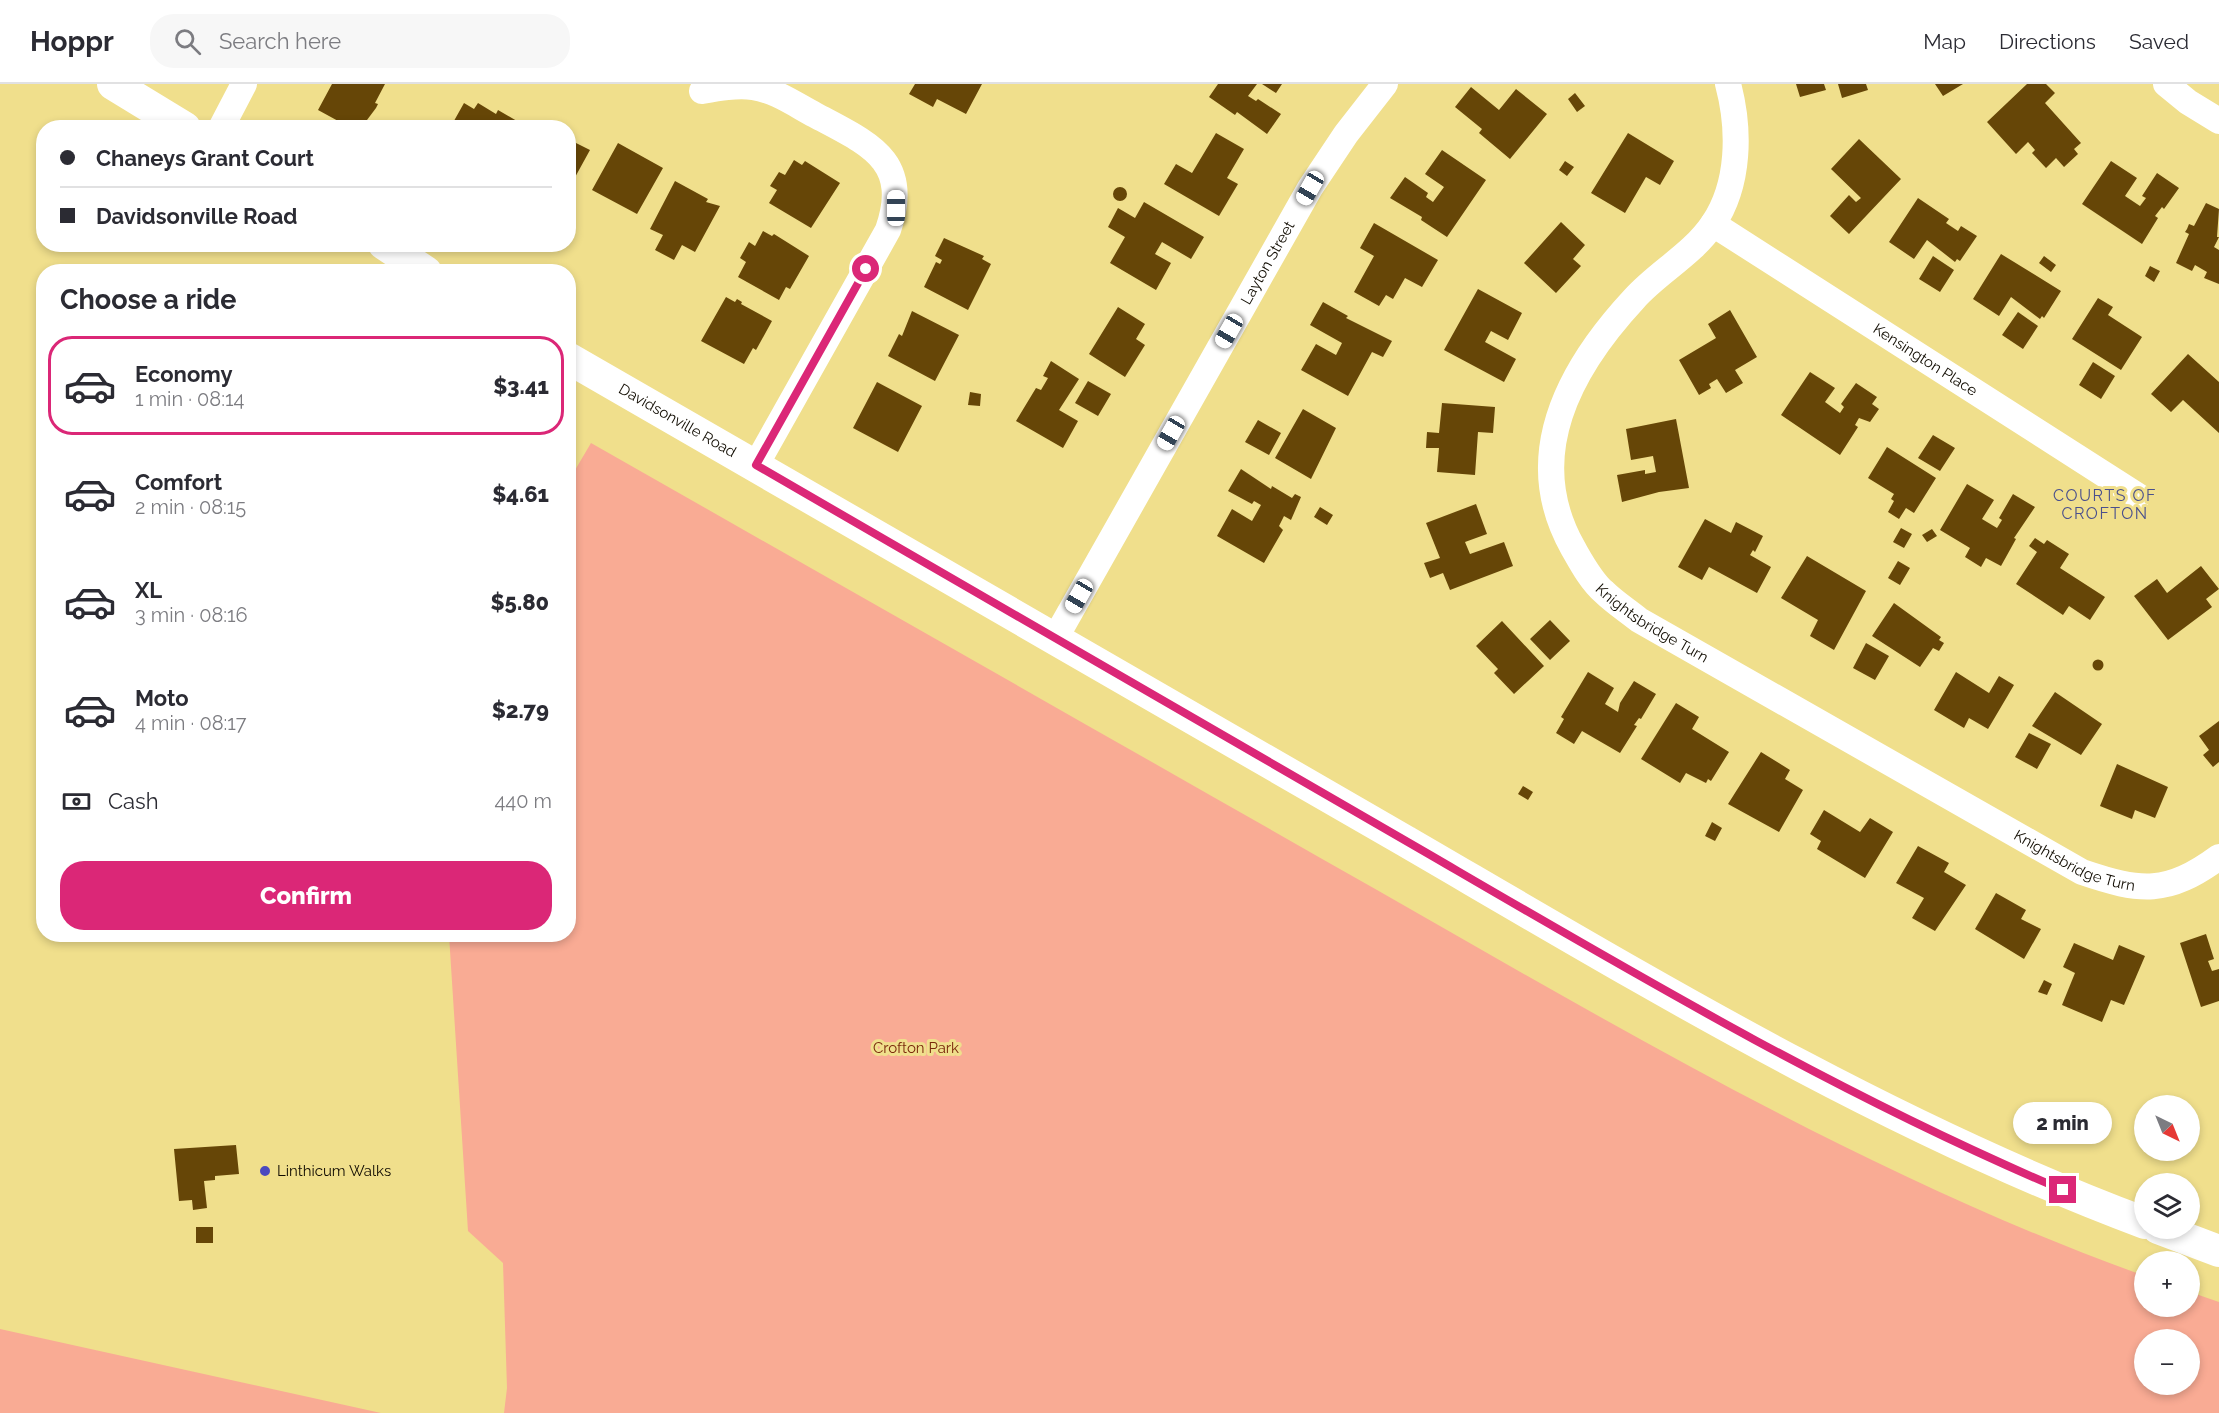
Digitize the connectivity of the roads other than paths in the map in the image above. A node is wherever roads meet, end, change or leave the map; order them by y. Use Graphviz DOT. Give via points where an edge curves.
graph roads {
  1 [pos="113,84"];
  2 [pos="244,84"];
  3 [pos="1385,84"];
  4 [pos="1728,84"];
  5 [pos="2166,84"];
  6 [pos="702,91"];
  7 [pos="171,120"];
  8 [pos="225,120"];
  9 [pos="2219,121"];
  10 [pos="1713,224"];
  11 [pos="396,252"];
  12 [pos="414,264"];
  13 [pos="576,363"];
  14 [pos="756,465"];
  15 [pos="2138,496"];
  16 [pos="1056,637"];
  17 [pos="2219,856"];
  18 [pos="2134,1219"];
  19 [pos="2187,1239"];
  20 [pos="2219,1251"];
  1 -- 7 [label="main road"];
  2 -- 8 [label="street"];
  3 -- 16 [label="street, Layton Street" via="1310,188"];
  4 -- 10 [label="street, Knightsbridge Turn" via="1737,139 1725,198"];
  5 -- 9 [label="street"];
  6 -- 14 [label="street" via="754,87 778,96 871,148 884,160 896,190 896,208 888,230"];
  10 -- 15 [label="street, Kensington Place"];
  10 -- 17 [label="street, Knightsbridge Turn" via="1694,247 1635,297 1593,346 1570,385 1554,430 1551,474 1559,524 1602,591 1639,620 2082,872 2121,885 2149,889 2177,881"];
  11 -- 12 [label="main road"];
  13 -- 14 [label="main road, Davidsonville Road"];
  14 -- 16 [label="main road, Davidsonville Road"];
  16 -- 18 [label="main road, Davidsonville Road" via="1655,986 1839,1087 1986,1158"];
  19 -- 20 [label="main road"];
}
